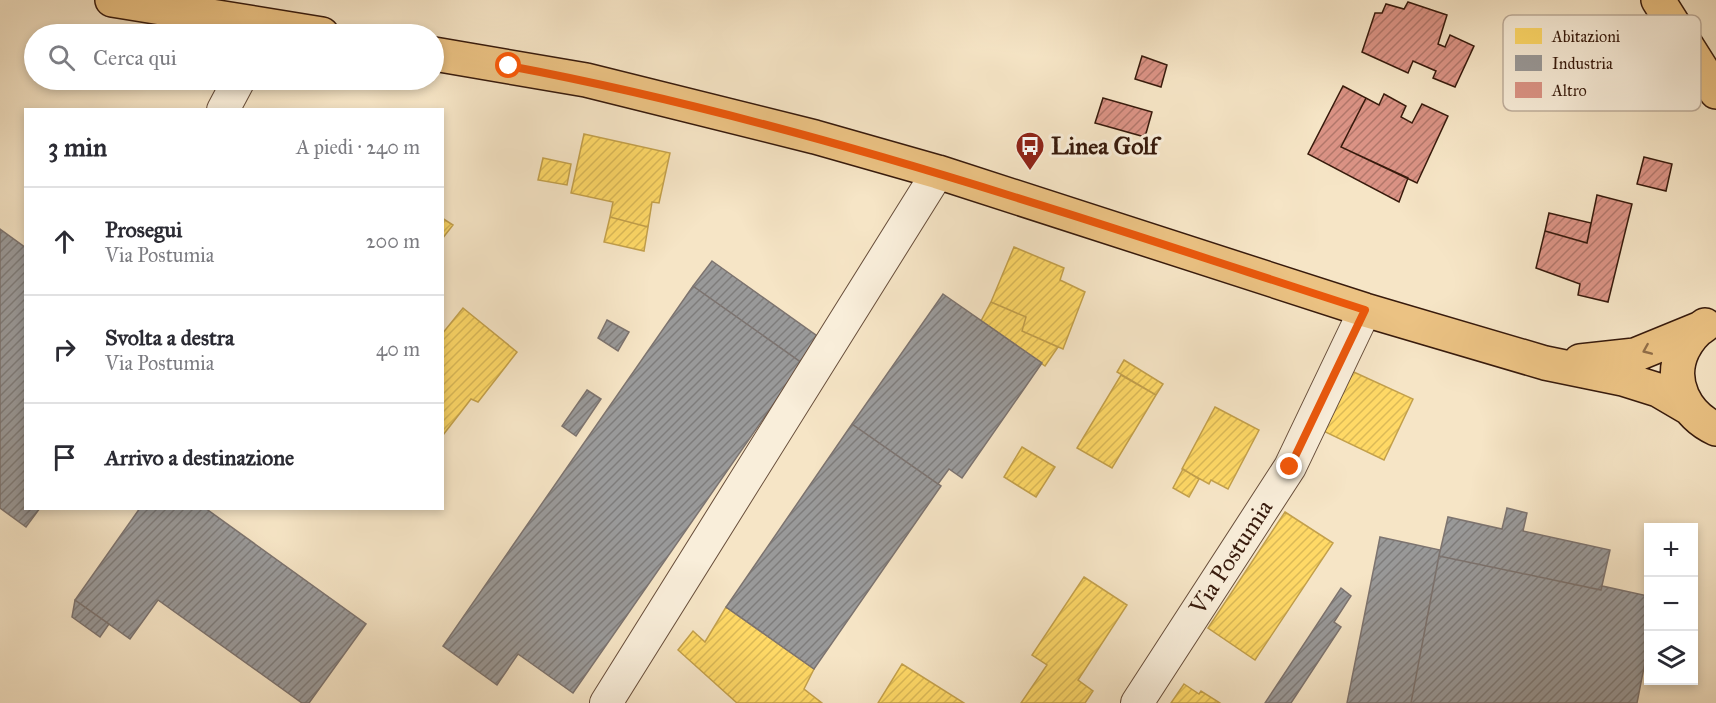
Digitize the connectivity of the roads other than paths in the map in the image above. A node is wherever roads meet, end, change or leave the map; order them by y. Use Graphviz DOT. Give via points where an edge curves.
graph roads {
  1 [pos="112,0"];
  2 [pos="1658,0"];
  3 [pos="1667,15"];
  4 [pos="230,24"];
  5 [pos="444,56"];
  6 [pos="1701,68"];
  7 [pos="234,90"];
  8 [pos="1716,92"];
  9 [pos="224,108"];
  10 [pos="938,172"];
  11 [pos="1365,310"];
  12 [pos="1709,324"];
  13 [pos="1545,363"];
  14 [pos="1688,407"];
  15 [pos="1715,429"];
  16 [pos="606,703"];
  17 [pos="1137,703"];
  1 -- 4 [label="main road"];
  2 -- 3 [label="main road"];
  5 -- 10 [label="main road" via="597,83"];
  6 -- 8 [label="main road"];
  7 -- 9 [label="street"];
  10 -- 11 [label="main road"];
  10 -- 16 [label="street"];
  11 -- 13 [label="main road"];
  11 -- 17 [label="street, Via Postumia" via="1290,467"];
  12 -- 13 [label="main road, one-way" via="1635,355"];
  12 -- 14 [label="main road" via="1688,340 1680,357 1677,375"];
  13 -- 14 [label="main road" via="1658,390"];
  14 -- 15 [label="main road" via="1699,420"];
}
